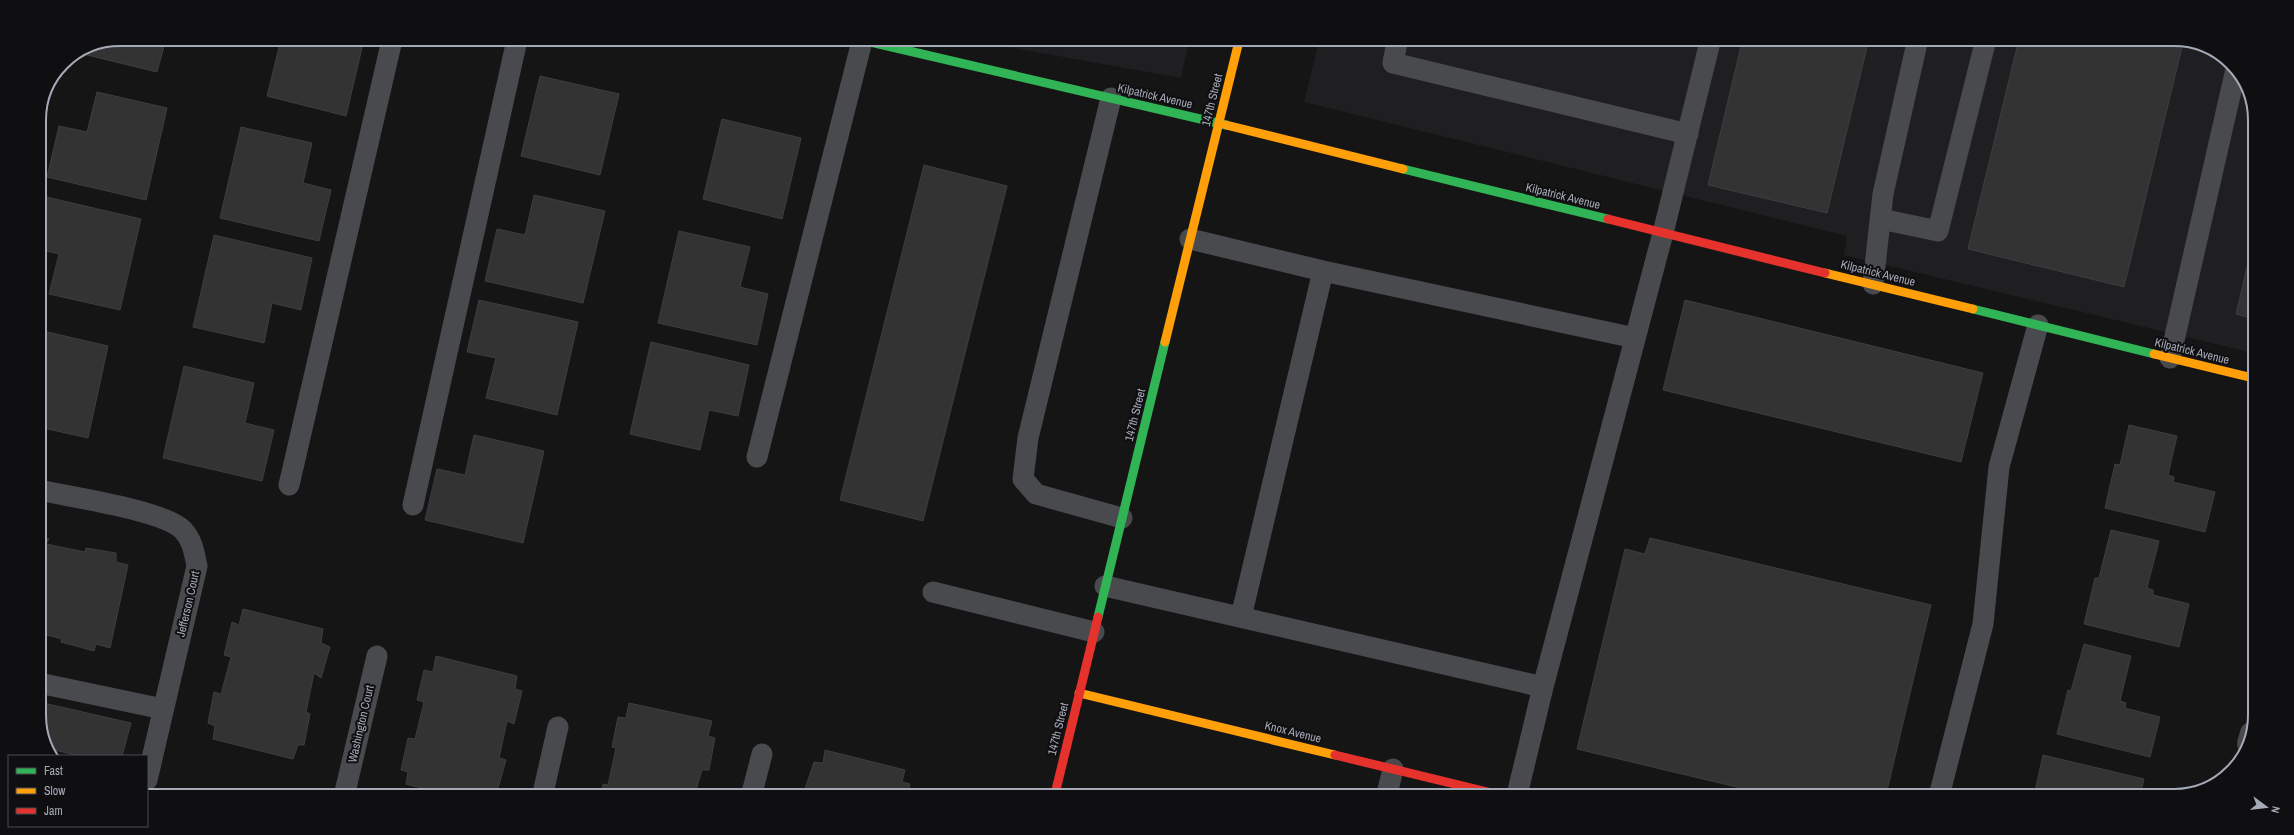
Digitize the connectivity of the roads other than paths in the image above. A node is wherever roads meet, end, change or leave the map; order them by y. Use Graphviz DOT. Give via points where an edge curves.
graph roads {
  1 [pos="391,46"];
  2 [pos="516,46"];
  3 [pos="860,46"];
  4 [pos="891,46"];
  5 [pos="1238,46"];
  6 [pos="1397,46"];
  7 [pos="1709,46"];
  8 [pos="1916,46"];
  9 [pos="1985,46"];
  10 [pos="2234,77"];
  11 [pos="1111,98"];
  12 [pos="1218,123"];
  13 [pos="1688,134"];
  14 [pos="1881,219"];
  15 [pos="1663,233"];
  16 [pos="1190,238"];
  17 [pos="1323,271"];
  18 [pos="1873,284"];
  19 [pos="2038,325"];
  20 [pos="1635,338"];
  21 [pos="2170,358"];
  22 [pos="2248,377"];
  23 [pos="757,456"];
  24 [pos="290,485"];
  25 [pos="46,491"];
  26 [pos="413,505"];
  27 [pos="1122,518"];
  28 [pos="1106,586"];
  29 [pos="933,592"];
  30 [pos="1240,617"];
  31 [pos="1094,632"];
  32 [pos="377,656"];
  33 [pos="46,684"];
  34 [pos="1543,687"];
  35 [pos="1079,693"];
  36 [pos="164,709"];
  37 [pos="558,727"];
  38 [pos="762,754"];
  39 [pos="1393,769"];
  40 [pos="148,776"];
  41 [pos="346,789"];
  42 [pos="544,789"];
  43 [pos="753,789"];
  44 [pos="1056,789"];
  45 [pos="1388,789"];
  46 [pos="1475,789"];
  47 [pos="1519,789"];
  48 [pos="1941,789"];
  1 -- 24 [label="lane"];
  2 -- 26 [label="lane"];
  3 -- 23 [label="lane"];
  4 -- 11 [label="street, Kilpatrick Avenue"];
  5 -- 12 [label="street, 147th Street"];
  6 -- 13 [label="lane" via="1393,63"];
  7 -- 13 [label="lane"];
  8 -- 14 [label="lane" via="1883,194"];
  9 -- 14 [label="lane" via="1938,231"];
  10 -- 21 [label="lane"];
  11 -- 12 [label="street, Kilpatrick Avenue"];
  11 -- 27 [label="lane" via="1028,438 1023,478 1036,494"];
  12 -- 15 [label="street, Kilpatrick Avenue"];
  12 -- 16 [label="street, 147th Street"];
  13 -- 15 [label="lane"];
  14 -- 18 [label="lane"];
  15 -- 18 [label="street, Kilpatrick Avenue"];
  15 -- 20 [label="lane"];
  16 -- 17 [label="lane"];
  16 -- 27 [label="street, 147th Street"];
  17 -- 20 [label="lane"];
  17 -- 30 [label="lane"];
  18 -- 19 [label="street, Kilpatrick Avenue"];
  19 -- 21 [label="street, Kilpatrick Avenue"];
  19 -- 48 [label="lane" via="1999,467 1982,624"];
  20 -- 34 [label="lane"];
  21 -- 22 [label="street, Kilpatrick Avenue"];
  25 -- 36 [label="lane, Jefferson Court" via="150,513 182,529 193,544 197,566"];
  27 -- 28 [label="street, 147th Street"];
  28 -- 30 [label="lane"];
  28 -- 31 [label="street, 147th Street"];
  29 -- 31 [label="lane"];
  30 -- 34 [label="lane"];
  31 -- 35 [label="street, 147th Street"];
  32 -- 41 [label="lane, Washington Court"];
  33 -- 36 [label="lane"];
  34 -- 47 [label="lane"];
  35 -- 39 [label="street, Knox Avenue"];
  35 -- 44 [label="street, 147th Street"];
  36 -- 40 [label="lane, Jefferson Court"];
  37 -- 42 [label="lane"];
  38 -- 43 [label="lane"];
  39 -- 45 [label="lane"];
  39 -- 46 [label="street, Knox Avenue"];
}
